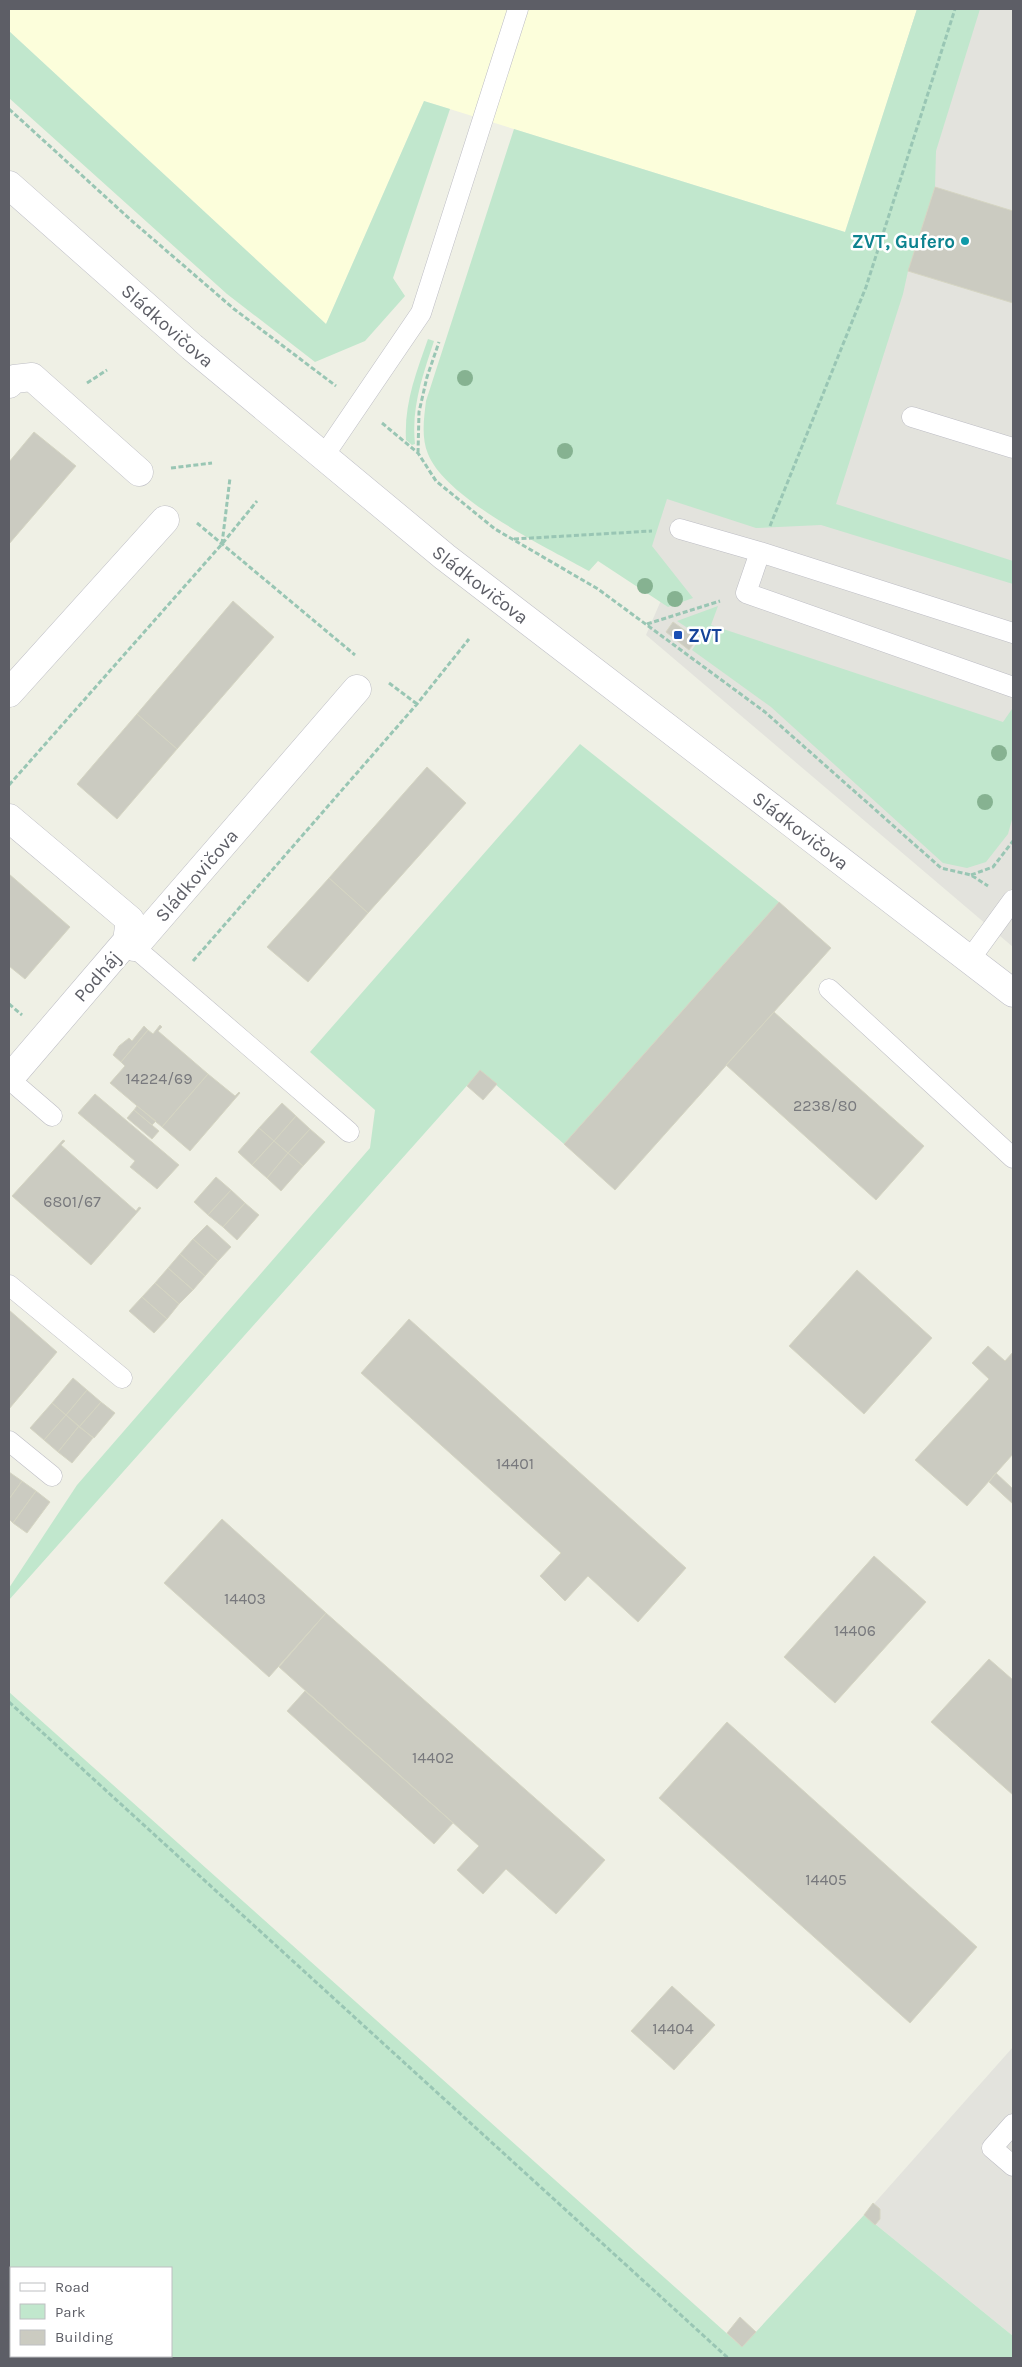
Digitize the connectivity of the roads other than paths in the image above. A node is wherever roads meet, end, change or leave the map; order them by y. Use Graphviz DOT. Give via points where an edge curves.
graph roads {
  1 [pos="518,9"];
  2 [pos="9,185"];
  3 [pos="9,384"];
  4 [pos="912,417"];
  5 [pos="1013,448"];
  6 [pos="323,457"];
  7 [pos="139,472"];
  8 [pos="165,520"];
  9 [pos="680,529"];
  10 [pos="760,552"];
  11 [pos="1013,633"];
  12 [pos="1013,687"];
  13 [pos="357,689"];
  14 [pos="9,693"];
  15 [pos="9,818"];
  16 [pos="1012,901"];
  17 [pos="131,944"];
  18 [pos="970,960"];
  19 [pos="829,989"];
  20 [pos="1013,993"];
  21 [pos="9,1079"];
  22 [pos="52,1116"];
  23 [pos="349,1132"];
  24 [pos="1013,1158"];
  25 [pos="9,1285"];
  26 [pos="122,1378"];
  27 [pos="9,1441"];
  28 [pos="52,1476"];
  29 [pos="1013,2124"];
  30 [pos="1013,2166"];
  1 -- 6 [label="lane" via="421,313"];
  2 -- 6 [label="main road, Sládkovičova" via="192,348"];
  3 -- 7 [label="main road" via="14,379 32,377"];
  4 -- 5 [label="lane"];
  6 -- 18 [label="main road, Sládkovičova" via="507,606"];
  8 -- 14 [label="main road"];
  9 -- 10 [label="lane"];
  10 -- 11 [label="lane"];
  10 -- 12 [label="lane" via="746,593"];
  13 -- 17 [label="main road, Sládkovičova"];
  15 -- 17 [label="main road, Podháj" via="130,920"];
  16 -- 18 [label="lane"];
  17 -- 21 [label="main road, Podháj"];
  17 -- 23 [label="lane"];
  18 -- 20 [label="main road, Sládkovičova"];
  19 -- 24 [label="lane"];
  21 -- 22 [label="lane"];
  25 -- 26 [label="lane"];
  27 -- 28 [label="lane"];
  29 -- 30 [label="lane" via="992,2148"];
}
